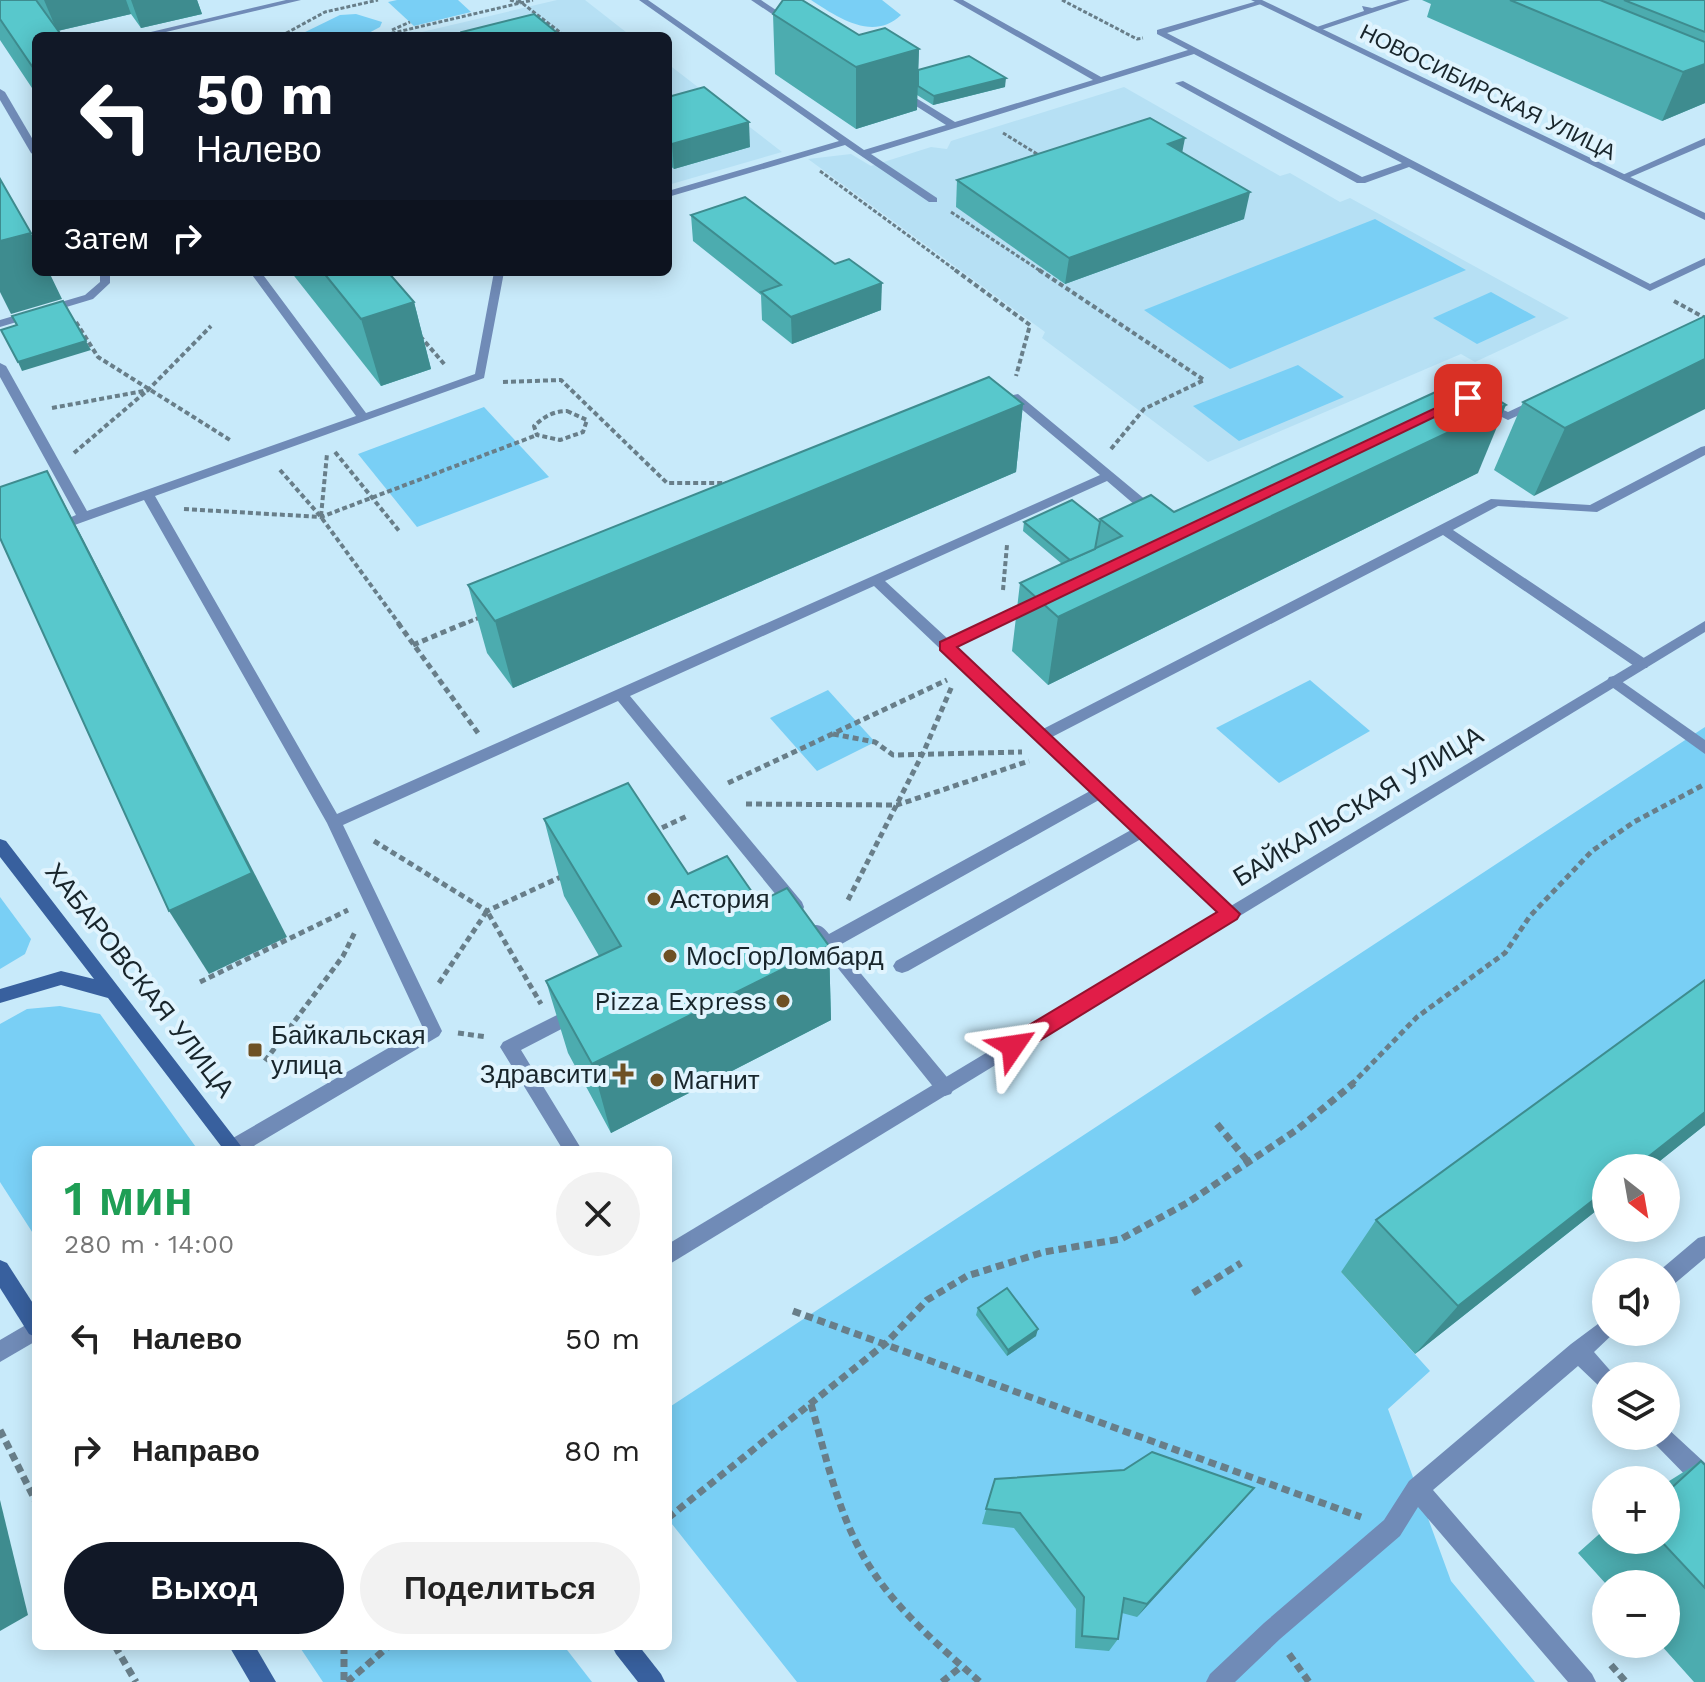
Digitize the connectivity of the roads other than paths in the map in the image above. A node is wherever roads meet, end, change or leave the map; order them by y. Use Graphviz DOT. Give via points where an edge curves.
graph roads {
  1 [pos="297,0"];
  2 [pos="643,0"];
  3 [pos="755,0"];
  4 [pos="957,0"];
  5 [pos="1406,0"];
  6 [pos="1257,1"];
  7 [pos="1315,29"];
  8 [pos="156,32"];
  9 [pos="807,33"];
  10 [pos="1195,51"];
  11 [pos="1100,80"];
  12 [pos="1180,83"];
  13 [pos="887,84"];
  14 [pos="0,92"];
  15 [pos="953,125"];
  16 [pos="1705,141"];
  17 [pos="846,142"];
  18 [pos="32,146"];
  19 [pos="863,153"];
  20 [pos="1410,163"];
  21 [pos="1623,177"];
  22 [pos="672,193"];
  23 [pos="933,200"];
  24 [pos="1705,217"];
  25 [pos="1705,261"];
  26 [pos="105,276"];
  27 [pos="258,276"];
  28 [pos="498,276"];
  29 [pos="0,324"];
  30 [pos="0,366"];
  31 [pos="1551,396"];
  32 [pos="1468,398"];
  33 [pos="999,404"];
  34 [pos="363,417"];
  35 [pos="1705,450"];
  36 [pos="1106,477"];
  37 [pos="149,498"];
  38 [pos="84,517"];
  39 [pos="1168,524"];
  40 [pos="1443,529"];
  41 [pos="42,532"];
  42 [pos="876,580"];
  43 [pos="1041,600"];
  44 [pos="1705,626"];
  45 [pos="946,646"];
  46 [pos="1642,664"];
  47 [pos="1614,681"];
  48 [pos="620,694"];
  49 [pos="1042,736"];
  50 [pos="1705,748"];
  51 [pos="1101,792"];
  52 [pos="334,822"];
  53 [pos="1142,831"];
  54 [pos="0,845"];
  55 [pos="1230,914"];
  56 [pos="826,944"];
  57 [pos="902,966"];
  58 [pos="113,992"];
  59 [pos="0,996"];
  60 [pos="562,1021"];
  61 [pos="945,1088"];
  62 [pos="232,1146"];
  63 [pos="239,1146"];
  64 [pos="571,1146"];
  65 [pos="1705,1245"];
  66 [pos="672,1253"];
  67 [pos="1680,1266"];
  68 [pos="0,1270"];
  69 [pos="32,1322"];
  70 [pos="32,1331"];
  71 [pos="1592,1340"];
  72 [pos="1578,1351"];
  73 [pos="0,1352"];
  74 [pos="1592,1365"];
  75 [pos="1677,1450"];
  76 [pos="1705,1479"];
  77 [pos="1417,1489"];
  78 [pos="244,1650"];
  79 [pos="627,1650"];
  80 [pos="264,1682"];
  81 [pos="653,1682"];
  82 [pos="1218,1682"];
  83 [pos="1584,1682"];
  1 -- 8 [label="street"];
  2 -- 17 [label="street"];
  3 -- 9 [label="street"];
  4 -- 11 [label="street"];
  5 -- 7 [label="street"];
  6 -- 7 [label="street, НОВОСИБИРСКАЯ УЛИЦА"];
  6 -- 10 [label="street" via="1160,32"];
  7 -- 21 [label="street, НОВОСИБИРСКАЯ УЛИЦА"];
  10 -- 11 [label="street"];
  10 -- 20 [label="street"];
  11 -- 15 [label="street"];
  12 -- 20 [label="street" via="1361,181"];
  13 -- 15 [label="street"];
  14 -- 18 [label="street"];
  15 -- 19 [label="street"];
  16 -- 21 [label="street"];
  17 -- 19 [label="street"];
  17 -- 22 [label="street"];
  19 -- 23 [label="street"];
  20 -- 25 [label="street" via="1650,288"];
  21 -- 24 [label="street, НОВОСИБИРСКАЯ УЛИЦА"];
  26 -- 29 [label="street" via="105,283 89,297"];
  27 -- 34 [label="street"];
  28 -- 34 [label="street" via="480,376"];
  30 -- 38 [label="street"];
  31 -- 32 [label="street" via="1508,416"];
  33 -- 36 [label="street" via="1014,397"];
  34 -- 37 [label="street"];
  35 -- 40 [label="street" via="1592,509 1496,502"];
  36 -- 39 [label="street"];
  36 -- 42 [label="street"];
  37 -- 38 [label="street"];
  37 -- 52 [label="street"];
  38 -- 41 [label="street"];
  40 -- 46 [label="street"];
  40 -- 49 [label="street"];
  42 -- 45 [label="street"];
  42 -- 48 [label="street"];
  43 -- 45 [label="street"];
  44 -- 46 [label="street, БАЙКАЛЬСКАЯ УЛИЦА"];
  45 -- 49 [label="street"];
  46 -- 47 [label="street, БАЙКАЛЬСКАЯ УЛИЦА"];
  47 -- 50 [label="street"];
  47 -- 55 [label="street, БАЙКАЛЬСКАЯ УЛИЦА"];
  48 -- 52 [label="street"];
  48 -- 56 [label="street"];
  49 -- 51 [label="street"];
  51 -- 53 [label="street"];
  51 -- 56 [label="street"];
  52 -- 63 [label="street" via="433,1031"];
  53 -- 55 [label="street"];
  53 -- 57 [label="street"];
  54 -- 58 [label="main road, ХАБАРОВСКАЯ УЛИЦА"];
  55 -- 61 [label="street, БАЙКАЛЬСКАЯ УЛИЦА"];
  56 -- 61 [label="street"];
  58 -- 59 [label="main road" via="61,978"];
  58 -- 62 [label="main road, ХАБАРОВСКАЯ УЛИЦА"];
  60 -- 64 [label="street" via="509,1047"];
  61 -- 66 [label="street, БАЙКАЛЬСКАЯ УЛИЦА"];
  65 -- 67 [label="street"];
  68 -- 69 [label="main road"];
  70 -- 73 [label="street"];
  71 -- 72 [label="street"];
  72 -- 74 [label="street"];
  72 -- 77 [label="street"];
  75 -- 76 [label="street"];
  77 -- 82 [label="street" via="1392,1528"];
  77 -- 83 [label="street"];
  78 -- 80 [label="main road"];
  79 -- 81 [label="main road"];
}
